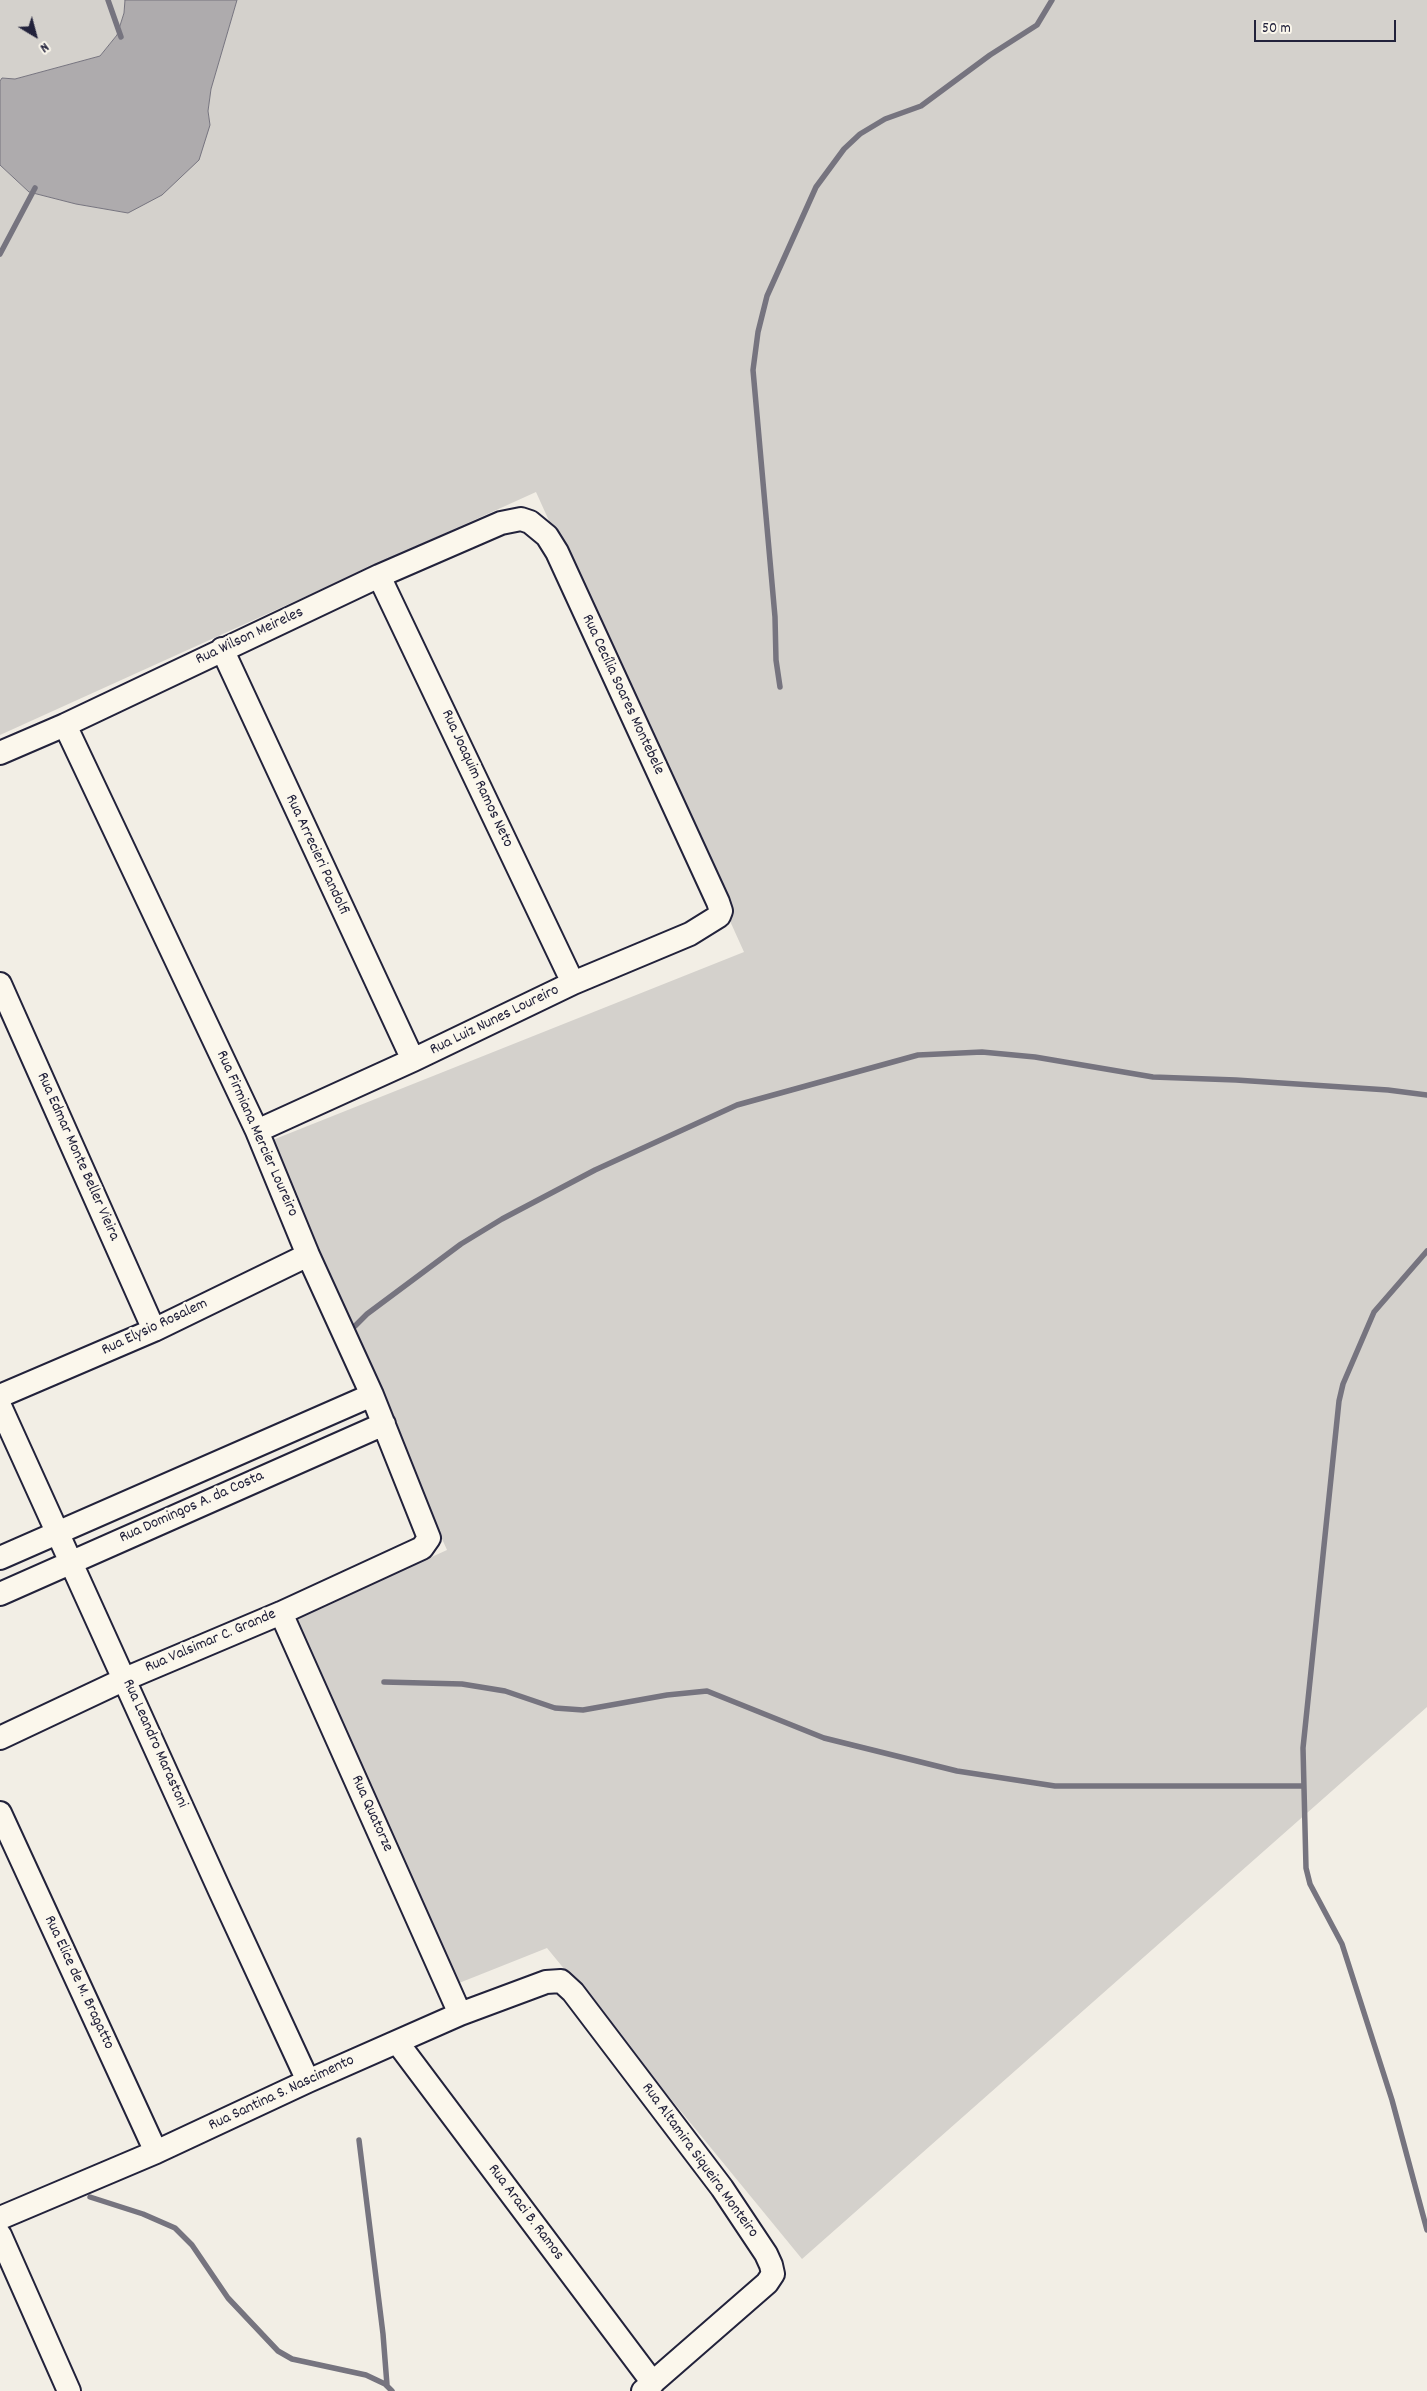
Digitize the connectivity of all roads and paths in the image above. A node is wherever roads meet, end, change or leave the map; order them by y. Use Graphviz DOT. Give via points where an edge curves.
graph roads {
  1 [pos="501,523"];
  2 [pos="379,576"];
  3 [pos="222,650"];
  4 [pos="65,725"];
  5 [pos="0,753"];
  6 [pos="718,902"];
  7 [pos="573,983"];
  8 [pos="0,984"];
  9 [pos="413,1060"];
  10 [pos="257,1131"];
  11 [pos="308,1255"];
  12 [pos="154,1330"];
  13 [pos="372,1395"];
  14 [pos="0,1396"];
  15 [pos="0,1406"];
  16 [pos="384,1424"];
  17 [pos="216,1462"];
  18 [pos="227,1492"];
  19 [pos="58,1532"];
  20 [pos="422,1548"];
  21 [pos="0,1558"];
  22 [pos="72,1562"];
  23 [pos="0,1594"];
  24 [pos="281,1613"];
  25 [pos="125,1678"];
  26 [pos="0,1738"];
  27 [pos="0,1813"];
  28 [pos="566,1984"];
  29 [pos="460,2014"];
  30 [pos="397,2042"];
  31 [pos="308,2081"];
  32 [pos="156,2152"];
  33 [pos="0,2218"];
  34 [pos="0,2235"];
  35 [pos="648,2387"];
  36 [pos="69,2391"];
  1 -- 2 [label="street, Rua Wilson Meireles"];
  1 -- 6 [label="street, Rua Cecília Soares Montebele" via="521,519 530,522 547,536 557,552"];
  2 -- 3 [label="street, Rua Wilson Meireles"];
  2 -- 7 [label="street, Rua Joaquim Ramos Neto"];
  3 -- 4 [label="street, Rua Wilson Meireles"];
  3 -- 9 [label="street, Rua Arrecieri Pandolfi"];
  4 -- 5 [label="street, Rua Wilson Meireles"];
  4 -- 10 [label="street, Rua Firmiana Mercier Loureiro"];
  6 -- 7 [label="street, Rua Luiz Nunes Loureiro" via="721,911 715,920 690,934"];
  7 -- 9 [label="street, Rua Luiz Nunes Loureiro"];
  8 -- 12 [label="street, Rua Edmar Monte Beller Vieira"];
  9 -- 10 [label="street, Rua Luiz Nunes Loureiro"];
  10 -- 11 [label="street, Rua Firmiana Mercier Loureiro"];
  11 -- 12 [label="street, Rua Elysio Rosalem"];
  11 -- 13 [label="street, Rua Firmiana Mercier Loureiro"];
  12 -- 14 [label="street, Rua Elysio Rosalem"];
  13 -- 16 [label="street, Rua Firmiana Mercier Loureiro"];
  13 -- 17 [label="street, Rua Domingos A. da Costa"];
  15 -- 19 [label="street, Rua Leandro Marastoni"];
  16 -- 18 [label="street, Rua Domingos A. da Costa"];
  16 -- 20 [label="street, Rua Firmiana Mercier Loureiro" via="428,1533 429,1538"];
  17 -- 18 [label="street"];
  17 -- 19 [label="street, Rua Domingos A. da Costa"];
  18 -- 22 [label="street, Rua Domingos A. da Costa"];
  19 -- 21 [label="street, Rua Domingos A. da Costa"];
  19 -- 22 [label="street, Rua Leandro Marastoni"];
  20 -- 24 [label="street, Rua Valsimar C. Grande"];
  22 -- 23 [label="street, Rua Domingos A. da Costa"];
  22 -- 25 [label="street, Rua Leandro Marastoni"];
  24 -- 25 [label="street, Rua Valsimar C. Grande"];
  24 -- 29 [label="street, Rua Quatorze"];
  25 -- 26 [label="street, Rua Valsimar C. Grande"];
  25 -- 31 [label="street, Rua Leandro Marastoni"];
  27 -- 32 [label="street, Rua Elice de M. Bragatto"];
  28 -- 29 [label="street, Rua Santina S. Nascimento" via="556,1980 546,1982"];
  28 -- 35 [label="street, Rua Altamira Siqueira Monteiro" via="722,2188 766,2254 773,2274 768,2283"];
  29 -- 30 [label="street, Rua Santina S. Nascimento"];
  30 -- 31 [label="street, Rua Santina S. Nascimento"];
  30 -- 35 [label="street, Rua Araci B. Ramos"];
  31 -- 32 [label="street, Rua Santina S. Nascimento"];
  32 -- 33 [label="street, Rua Santina S. Nascimento"];
  34 -- 36 [label="street"];
}
